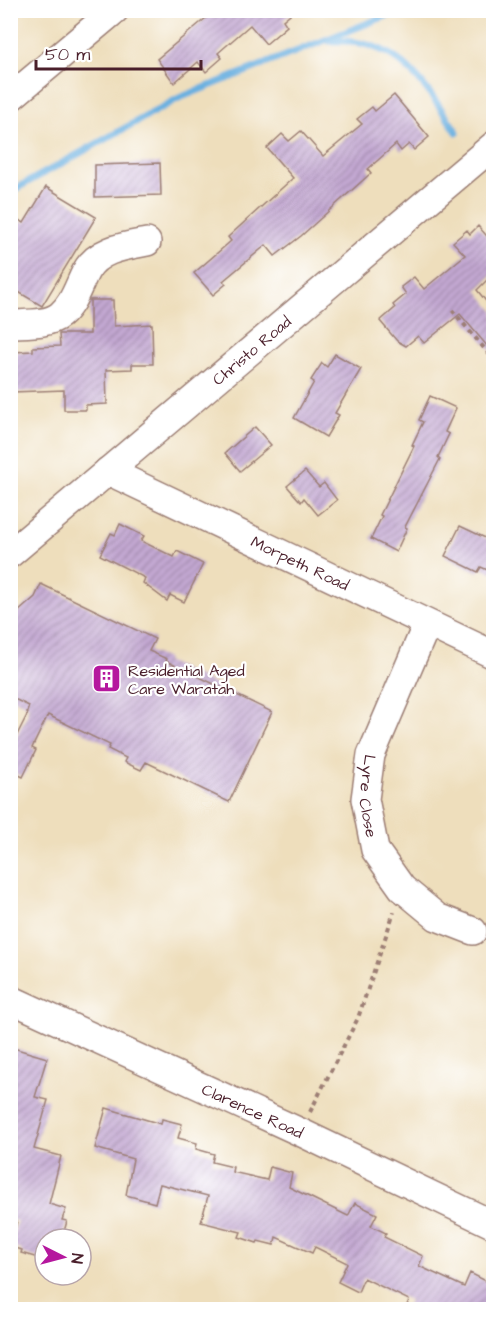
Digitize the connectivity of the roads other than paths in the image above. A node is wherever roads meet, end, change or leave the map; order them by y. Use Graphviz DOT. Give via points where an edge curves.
graph roads {
  1 [pos="115,10"];
  2 [pos="10,98"];
  3 [pos="494,145"];
  4 [pos="147,242"];
  5 [pos="10,324"];
  6 [pos="108,471"];
  7 [pos="10,554"];
  8 [pos="427,624"];
  9 [pos="494,655"];
  10 [pos="473,931"];
  11 [pos="10,999"];
  12 [pos="494,1225"];
  1 -- 2 [label="street"];
  3 -- 6 [label="street, Christo Road"];
  4 -- 5 [label="street" via="119,247 100,256 87,268 74,298 59,316"];
  6 -- 7 [label="street, Christo Road"];
  6 -- 8 [label="street, Morpeth Road"];
  8 -- 9 [label="street, Morpeth Road"];
  8 -- 10 [label="street, Lyre Close" via="371,755 365,799 375,850 402,888 438,918"];
  11 -- 12 [label="street, Clarence Road"];
}
